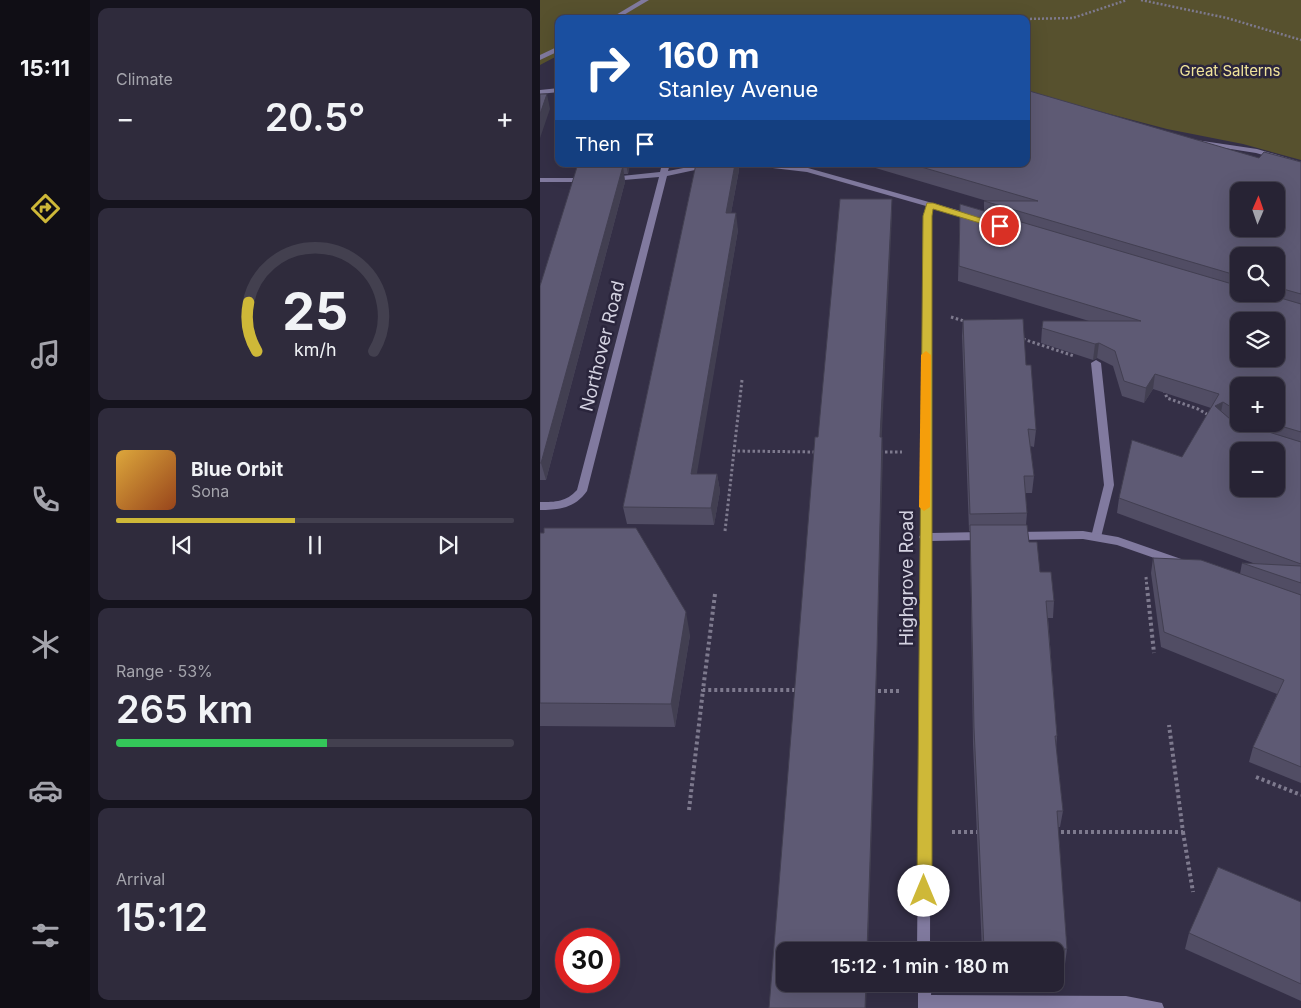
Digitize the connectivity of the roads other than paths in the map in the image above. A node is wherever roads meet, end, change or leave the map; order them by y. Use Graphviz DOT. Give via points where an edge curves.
graph roads {
  1 [pos="646,0"];
  2 [pos="619,15"];
  3 [pos="555,50"];
  4 [pos="540,58"];
  5 [pos="555,90"];
  6 [pos="540,92"];
  7 [pos="1190,140"];
  8 [pos="1301,164"];
  9 [pos="665,167"];
  10 [pos="699,167"];
  11 [pos="789,167"];
  12 [pos="664,174"];
  13 [pos="540,180"];
  14 [pos="598,180"];
  15 [pos="607,180"];
  16 [pos="930,205"];
  17 [pos="977,219"];
  18 [pos="1096,363"];
  19 [pos="540,506"];
  20 [pos="924,537"];
  21 [pos="1096,537"];
  22 [pos="1191,567"];
  23 [pos="924,942"];
  24 [pos="924,992"];
  25 [pos="925,1005"];
  26 [pos="1157,1008"];
  1 -- 2 [label="street"];
  3 -- 4 [label="street"];
  5 -- 6 [label="street"];
  7 -- 8 [label="street" via="1258,151"];
  9 -- 12 [label="street, Northover Road"];
  10 -- 12 [label="street"];
  11 -- 16 [label="street"];
  12 -- 15 [label="street"];
  12 -- 19 [label="street, Northover Road" via="582,491 573,502"];
  13 -- 14 [label="street"];
  16 -- 17 [label="street"];
  16 -- 20 [label="street, Highgrove Road" via="927,216"];
  18 -- 21 [label="street" via="1109,485"];
  20 -- 21 [label="street"];
  20 -- 23 [label="street, Highgrove Road"];
  21 -- 22 [label="street" via="1118,541"];
  24 -- 25 [label="street"];
  25 -- 26 [label="street" via="1126,1002"];
}
